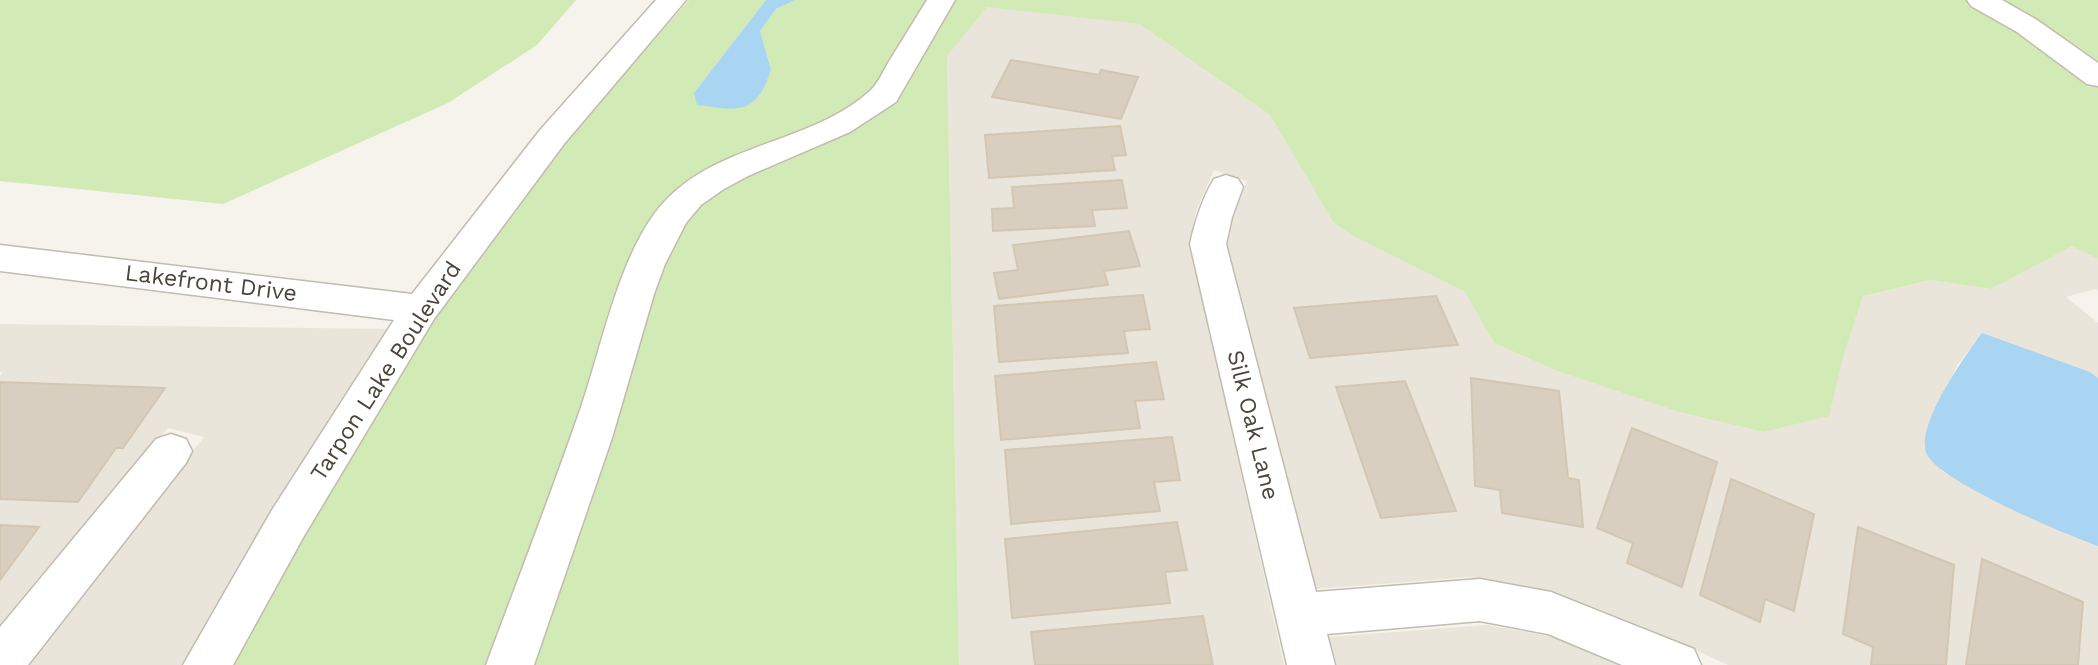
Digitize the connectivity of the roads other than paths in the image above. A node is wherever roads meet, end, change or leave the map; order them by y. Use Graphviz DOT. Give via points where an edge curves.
graph roads {
  1 [pos="672,0"];
  2 [pos="941,0"];
  3 [pos="1981,0"];
  4 [pos="2098,77"];
  5 [pos="1226,187"];
  6 [pos="0,258"];
  7 [pos="421,309"];
  8 [pos="171,451"];
  9 [pos="1299,615"];
  10 [pos="0,663"];
  11 [pos="207,665"];
  12 [pos="510,665"];
  13 [pos="1311,665"];
  14 [pos="1677,665"];
  1 -- 7 [label="street, Tarpon Lake Boulevard" via="552,137"];
  2 -- 12 [label="street" via="885,95 871,107 712,179 668,221 652,248"];
  3 -- 4 [label="street" via="2027,26"];
  5 -- 9 [label="street, Silk Oak Lane" via="1208,244"];
  6 -- 7 [label="street, Lakefront Drive"];
  7 -- 11 [label="street, Tarpon Lake Boulevard" via="288,523"];
  8 -- 10 [label="street"];
  9 -- 13 [label="street, Silk Oak Lane"];
  9 -- 14 [label="street" via="1480,600 1551,613"];
}
